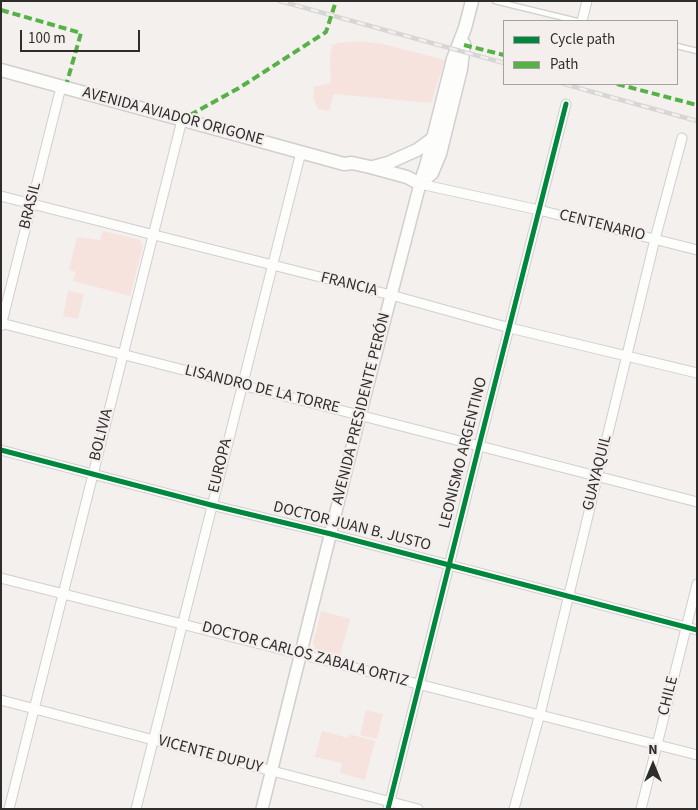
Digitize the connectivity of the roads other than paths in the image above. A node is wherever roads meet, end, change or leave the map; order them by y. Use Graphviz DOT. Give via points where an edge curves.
graph roads {
  1 [pos="472,1"];
  2 [pos="495,1"];
  3 [pos="588,1"];
  4 [pos="573,20"];
  5 [pos="582,20"];
  6 [pos="465,28"];
  7 [pos="678,46"];
  8 [pos="697,51"];
  9 [pos="1,70"];
  10 [pos="61,86"];
  11 [pos="566,104"];
  12 [pos="182,120"];
  13 [pos="432,138"];
  14 [pos="682,138"];
  15 [pos="301,152"];
  16 [pos="344,164"];
  17 [pos="370,167"];
  18 [pos="420,184"];
  19 [pos="1,196"];
  20 [pos="31,204"];
  21 [pos="539,210"];
  22 [pos="152,234"];
  23 [pos="655,239"];
  24 [pos="697,250"];
  25 [pos="271,265"];
  26 [pos="391,295"];
  27 [pos="2,324"];
  28 [pos="510,328"];
  29 [pos="122,354"];
  30 [pos="626,356"];
  31 [pos="697,373"];
  32 [pos="241,385"];
  33 [pos="360,415"];
  34 [pos="478,446"];
  35 [pos="1,450"];
  36 [pos="92,474"];
  37 [pos="597,476"];
  38 [pos="697,502"];
  39 [pos="211,505"];
  40 [pos="331,534"];
  41 [pos="449,565"];
  42 [pos="1,578"];
  43 [pos="697,584"];
  44 [pos="63,592"];
  45 [pos="567,597"];
  46 [pos="182,623"];
  47 [pos="686,628"];
  48 [pos="697,630"];
  49 [pos="301,654"];
  50 [pos="419,685"];
  51 [pos="1,700"];
  52 [pos="34,709"];
  53 [pos="539,714"];
  54 [pos="153,740"];
  55 [pos="657,744"];
  56 [pos="697,755"];
  57 [pos="272,771"];
  58 [pos="389,805"];
  59 [pos="9,809"];
  60 [pos="136,809"];
  61 [pos="262,809"];
  62 [pos="418,809"];
  63 [pos="514,809"];
  64 [pos="641,809"];
  1 -- 6 [label="main road, AVENIDA PRESIDENTE PERÓN"];
  2 -- 4 [label="lane"];
  3 -- 5 [label="street"];
  6 -- 13 [label="main road, AVENIDA PRESIDENTE PERÓN" via="453,58"];
  6 -- 18 [label="main road, AVENIDA PRESIDENTE PERÓN" via="461,69 440,154 432,173"];
  7 -- 8 [label="lane"];
  9 -- 10 [label="main road, AVENIDA AVIADOR ORIGONE"];
  10 -- 12 [label="main road, AVENIDA AVIADOR ORIGONE"];
  10 -- 20 [label="street, BRASIL"];
  11 -- 21 [label="street, LEONISMO ARGENTINO"];
  12 -- 15 [label="main road, AVENIDA AVIADOR ORIGONE"];
  12 -- 22 [label="street, BOLIVIA"];
  13 -- 17 [label="main road" via="417,150"];
  13 -- 18 [label="main road, AVENIDA PRESIDENTE PERÓN"];
  14 -- 23 [label="street, GUAYAQUIL"];
  15 -- 16 [label="main road, AVENIDA AVIADOR ORIGONE"];
  15 -- 25 [label="street, EUROPA"];
  16 -- 17 [label="main road, AVENIDA AVIADOR ORIGONE"];
  16 -- 18 [label="main road, AVENIDA AVIADOR ORIGONE" via="406,184"];
  17 -- 18 [label="main road, AVENIDA AVIADOR ORIGONE"];
  18 -- 21 [label="street, CENTENARIO"];
  18 -- 26 [label="main road, AVENIDA PRESIDENTE PERÓN"];
  19 -- 20 [label="street, FRANCIA"];
  20 -- 22 [label="street, FRANCIA"];
  20 -- 27 [label="street, BRASIL"];
  21 -- 23 [label="street, CENTENARIO"];
  21 -- 28 [label="street, LEONISMO ARGENTINO"];
  22 -- 25 [label="street, FRANCIA"];
  22 -- 29 [label="street, BOLIVIA"];
  23 -- 24 [label="street, CENTENARIO"];
  23 -- 30 [label="street, GUAYAQUIL"];
  25 -- 26 [label="street, FRANCIA"];
  25 -- 32 [label="street, EUROPA"];
  26 -- 28 [label="street, FRANCIA"];
  26 -- 33 [label="main road, AVENIDA PRESIDENTE PERÓN"];
  27 -- 29 [label="street, LISANDRO DE LA TORRE"];
  28 -- 30 [label="street, FRANCIA"];
  28 -- 34 [label="street, LEONISMO ARGENTINO"];
  29 -- 32 [label="street, LISANDRO DE LA TORRE"];
  29 -- 36 [label="street, BOLIVIA"];
  30 -- 31 [label="street, FRANCIA"];
  30 -- 37 [label="street, GUAYAQUIL"];
  32 -- 33 [label="street, LISANDRO DE LA TORRE"];
  32 -- 39 [label="street, EUROPA"];
  33 -- 34 [label="street, LISANDRO DE LA TORRE"];
  33 -- 40 [label="main road, AVENIDA PRESIDENTE PERÓN"];
  34 -- 37 [label="street, LISANDRO DE LA TORRE"];
  34 -- 41 [label="street, LEONISMO ARGENTINO"];
  35 -- 36 [label="street, DOCTOR JUAN B. JUSTO"];
  36 -- 39 [label="street, DOCTOR JUAN B. JUSTO"];
  36 -- 44 [label="street, BOLIVIA"];
  37 -- 38 [label="street, LISANDRO DE LA TORRE"];
  37 -- 45 [label="street, GUAYAQUIL"];
  39 -- 40 [label="street, DOCTOR JUAN B. JUSTO"];
  39 -- 46 [label="street, EUROPA"];
  40 -- 41 [label="street, DOCTOR JUAN B. JUSTO"];
  40 -- 49 [label="main road, AVENIDA PRESIDENTE PERÓN"];
  41 -- 45 [label="street, DOCTOR JUAN B. JUSTO"];
  41 -- 50 [label="street, LEONISMO ARGENTINO"];
  42 -- 44 [label="street, DOCTOR CARLOS ZABALA ORTIZ"];
  43 -- 47 [label="street, CHILE"];
  44 -- 46 [label="street, DOCTOR CARLOS ZABALA ORTIZ"];
  44 -- 52 [label="street, BOLIVIA"];
  45 -- 47 [label="street, DOCTOR JUAN B. JUSTO"];
  45 -- 53 [label="street, GUAYAQUIL"];
  46 -- 49 [label="street, DOCTOR CARLOS ZABALA ORTIZ"];
  46 -- 54 [label="street, EUROPA"];
  47 -- 48 [label="street, DOCTOR JUAN B. JUSTO"];
  47 -- 55 [label="street, CHILE"];
  49 -- 50 [label="street, DOCTOR CARLOS ZABALA ORTIZ"];
  49 -- 57 [label="main road, AVENIDA PRESIDENTE PERÓN"];
  50 -- 53 [label="street, DOCTOR CARLOS ZABALA ORTIZ"];
  50 -- 58 [label="street, LEONISMO ARGENTINO"];
  51 -- 52 [label="street, VICENTE DUPUY"];
  52 -- 54 [label="street, VICENTE DUPUY"];
  52 -- 59 [label="street, BOLIVIA"];
  53 -- 55 [label="street, DOCTOR CARLOS ZABALA ORTIZ"];
  53 -- 63 [label="street, GUAYAQUIL"];
  54 -- 57 [label="street, VICENTE DUPUY"];
  54 -- 60 [label="street, EUROPA"];
  55 -- 56 [label="street, DOCTOR CARLOS ZABALA ORTIZ"];
  55 -- 64 [label="street, CHILE"];
  57 -- 58 [label="street, VICENTE DUPUY"];
  57 -- 61 [label="main road, AVENIDA PRESIDENTE PERÓN"];
  58 -- 62 [label="street, VICENTE DUPUY"];
}
